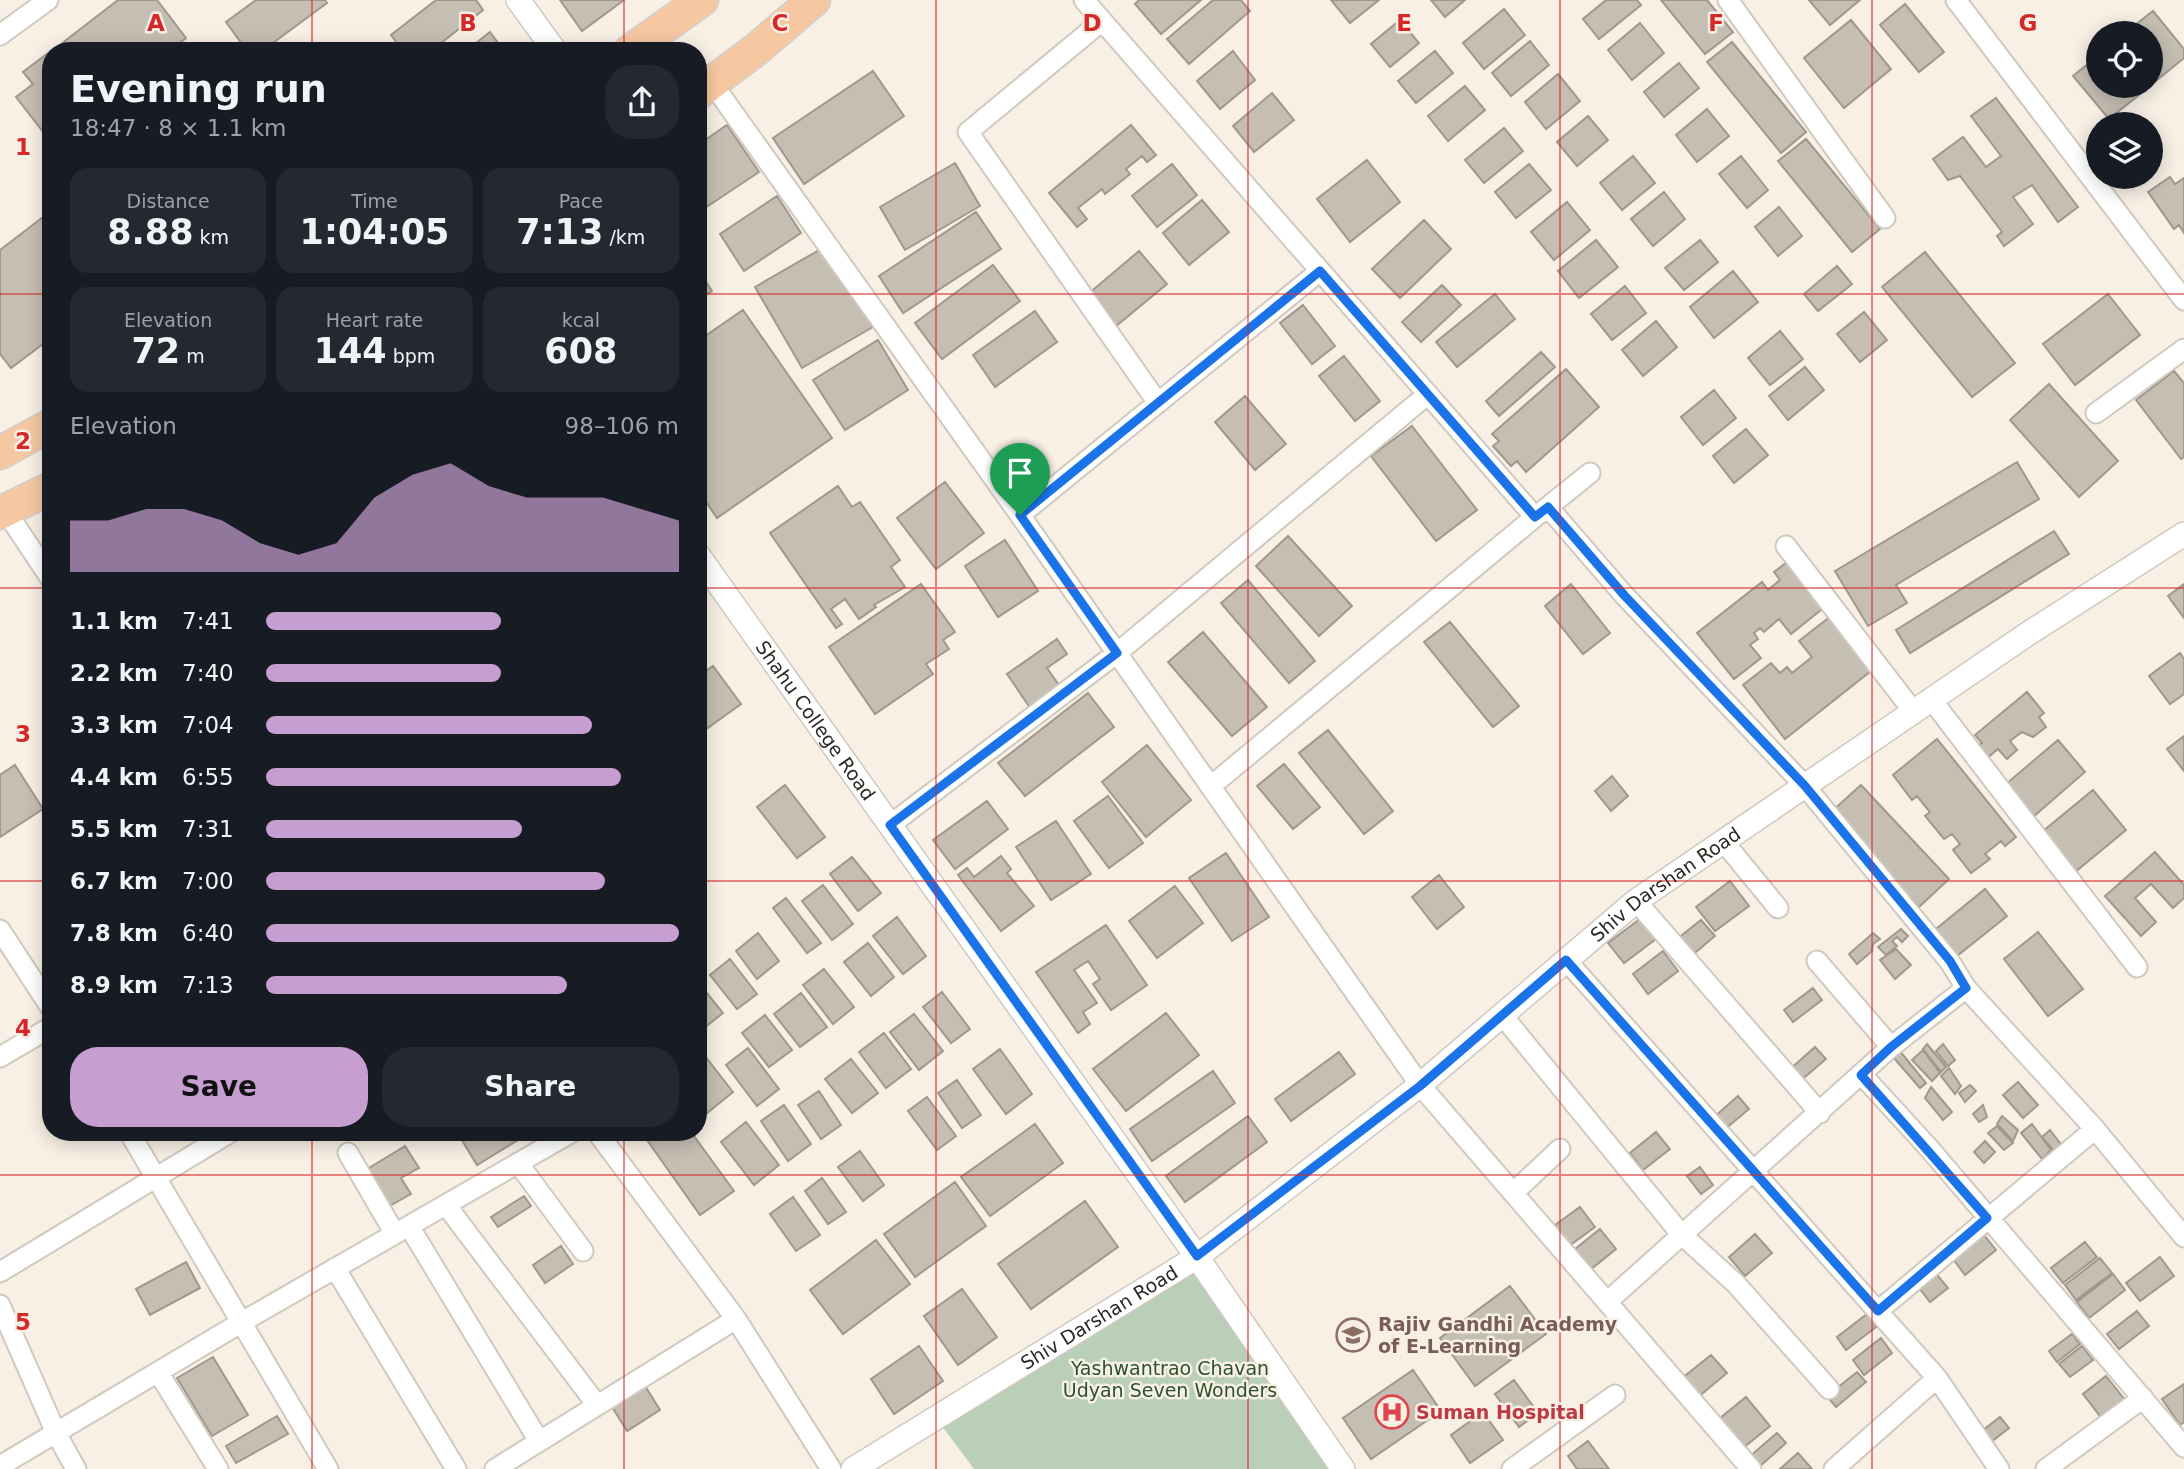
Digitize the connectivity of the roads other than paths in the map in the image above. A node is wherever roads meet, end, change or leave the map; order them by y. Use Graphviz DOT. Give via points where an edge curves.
graph roads {
  1 [pos="48,0"];
  2 [pos="518,0"];
  3 [pos="702,0"];
  4 [pos="814,0"];
  5 [pos="1084,0"];
  6 [pos="1727,0"];
  7 [pos="1955,0"];
  8 [pos="1102,21"];
  9 [pos="0,35"];
  10 [pos="548,42"];
  11 [pos="643,42"];
  12 [pos="707,86"];
  13 [pos="707,91"];
  14 [pos="1885,218"];
  15 [pos="1320,271"];
  16 [pos="2184,300"];
  17 [pos="2184,349"];
  18 [pos="1428,394"];
  19 [pos="1158,403"];
  20 [pos="2096,413"];
  21 [pos="42,430"];
  22 [pos="0,453"];
  23 [pos="1590,472"];
  24 [pos="42,492"];
  25 [pos="2,511"];
  26 [pos="1541,512"];
  27 [pos="1020,515"];
  28 [pos="2184,534"];
  29 [pos="1786,546"];
  30 [pos="42,567"];
  31 [pos="707,568"];
  32 [pos="1117,653"];
  33 [pos="1922,705"];
  34 [pos="1211,786"];
  35 [pos="1805,786"];
  36 [pos="890,825"];
  37 [pos="1723,841"];
  38 [pos="1636,901"];
  39 [pos="1778,908"];
  40 [pos="0,930"];
  41 [pos="1566,960"];
  42 [pos="1817,961"];
  43 [pos="2137,967"];
  44 [pos="1966,988"];
  45 [pos="42,994"];
  46 [pos="1502,1015"];
  47 [pos="42,1032"];
  48 [pos="1891,1047"];
  49 [pos="0,1057"];
  50 [pos="1861,1075"];
  51 [pos="1420,1086"];
  52 [pos="1820,1114"];
  53 [pos="2095,1129"];
  54 [pos="135,1141"];
  55 [pos="216,1141"];
  56 [pos="556,1141"];
  57 [pos="604,1141"];
  58 [pos="1560,1149"];
  59 [pos="348,1153"];
  60 [pos="518,1163"];
  61 [pos="1753,1169"];
  62 [pos="157,1177"];
  63 [pos="1513,1193"];
  64 [pos="446,1205"];
  65 [pos="1987,1218"];
  66 [pos="402,1230"];
  67 [pos="1681,1234"];
  68 [pos="2184,1237"];
  69 [pos="583,1251"];
  70 [pos="1197,1256"];
  71 [pos="335,1268"];
  72 [pos="0,1272"];
  73 [pos="1607,1303"];
  74 [pos="0,1305"];
  75 [pos="1878,1311"];
  76 [pos="736,1319"];
  77 [pos="242,1322"];
  78 [pos="158,1372"];
  79 [pos="1937,1378"];
  80 [pos="1829,1389"];
  81 [pos="1615,1395"];
  82 [pos="2143,1398"];
  83 [pos="597,1405"];
  84 [pos="55,1433"];
  85 [pos="540,1441"];
  86 [pos="2184,1447"];
  87 [pos="0,1466"];
  88 [pos="76,1469"];
  89 [pos="218,1469"];
  90 [pos="328,1469"];
  91 [pos="456,1469"];
  92 [pos="495,1469"];
  93 [pos="831,1469"];
  94 [pos="853,1469"];
  95 [pos="1343,1469"];
  96 [pos="1512,1469"];
  97 [pos="1751,1469"];
  98 [pos="1834,1469"];
  99 [pos="2000,1469"];
  100 [pos="2046,1469"];
  1 -- 9 [label="street"];
  2 -- 10 [label="street"];
  3 -- 11 [label="highway"];
  4 -- 12 [label="highway"];
  5 -- 8 [label="street"];
  6 -- 14 [label="street"];
  7 -- 16 [label="street"];
  8 -- 15 [label="street"];
  8 -- 19 [label="street" via="968,132"];
  13 -- 27 [label="street"];
  15 -- 18 [label="street"];
  15 -- 19 [label="street"];
  17 -- 20 [label="street"];
  18 -- 26 [label="street"];
  18 -- 32 [label="street"];
  19 -- 27 [label="street"];
  21 -- 22 [label="highway"];
  23 -- 26 [label="street"];
  24 -- 25 [label="highway"];
  25 -- 30 [label="street"];
  26 -- 34 [label="street"];
  26 -- 35 [label="street"];
  27 -- 32 [label="street"];
  28 -- 33 [label="street, Shiv Darshan Road"];
  29 -- 33 [label="street"];
  31 -- 36 [label="street, Shahu College Road"];
  32 -- 34 [label="street"];
  32 -- 36 [label="street"];
  33 -- 35 [label="street, Shiv Darshan Road"];
  33 -- 43 [label="street"];
  34 -- 51 [label="street"];
  35 -- 37 [label="street, Shiv Darshan Road"];
  35 -- 44 [label="street" via="1950,961"];
  36 -- 70 [label="street, Shahu College Road"];
  37 -- 38 [label="street, Shiv Darshan Road"];
  37 -- 39 [label="street"];
  38 -- 41 [label="street, Shiv Darshan Road"];
  38 -- 52 [label="street"];
  40 -- 45 [label="street"];
  41 -- 46 [label="street, Shiv Darshan Road"];
  41 -- 61 [label="street"];
  42 -- 48 [label="street"];
  44 -- 48 [label="street"];
  44 -- 53 [label="street"];
  46 -- 51 [label="street, Shiv Darshan Road"];
  46 -- 67 [label="street"];
  47 -- 49 [label="street"];
  48 -- 50 [label="street"];
  50 -- 52 [label="street"];
  50 -- 65 [label="street"];
  51 -- 63 [label="street"];
  51 -- 70 [label="street, Shiv Darshan Road"];
  52 -- 61 [label="street"];
  53 -- 65 [label="street"];
  53 -- 68 [label="street"];
  54 -- 62 [label="street"];
  55 -- 62 [label="street"];
  56 -- 60 [label="street"];
  57 -- 76 [label="street"];
  58 -- 63 [label="street"];
  59 -- 66 [label="street"];
  60 -- 64 [label="street"];
  60 -- 69 [label="street"];
  61 -- 67 [label="street"];
  61 -- 75 [label="street"];
  62 -- 72 [label="street"];
  62 -- 77 [label="street"];
  63 -- 73 [label="street"];
  64 -- 66 [label="street"];
  64 -- 83 [label="street"];
  65 -- 75 [label="street"];
  65 -- 82 [label="street"];
  66 -- 71 [label="street"];
  66 -- 85 [label="street"];
  67 -- 73 [label="street"];
  67 -- 80 [label="street" via="1736,1284"];
  70 -- 94 [label="street, Shiv Darshan Road"];
  70 -- 95 [label="street, Shahu College Road"];
  71 -- 77 [label="street"];
  71 -- 91 [label="street"];
  73 -- 97 [label="street"];
  74 -- 84 [label="street"];
  75 -- 79 [label="street"];
  76 -- 83 [label="street"];
  76 -- 93 [label="street"];
  77 -- 78 [label="street"];
  77 -- 90 [label="street"];
  78 -- 84 [label="street"];
  78 -- 89 [label="street"];
  79 -- 98 [label="street"];
  79 -- 99 [label="street"];
  81 -- 96 [label="street"];
  82 -- 86 [label="street"];
  82 -- 100 [label="street"];
  83 -- 85 [label="street"];
  84 -- 87 [label="street"];
  84 -- 88 [label="street"];
  85 -- 92 [label="street"];
}
